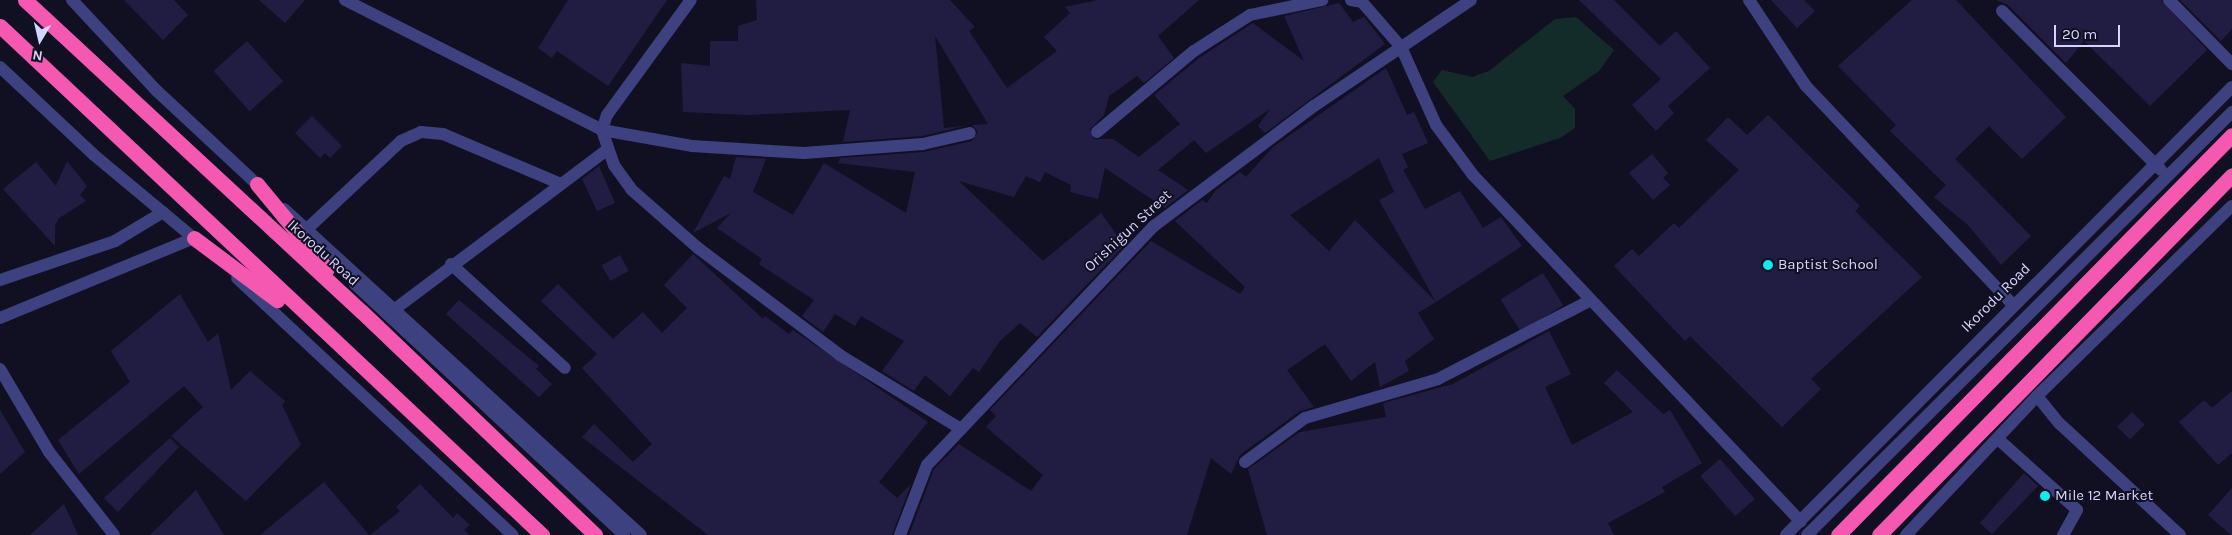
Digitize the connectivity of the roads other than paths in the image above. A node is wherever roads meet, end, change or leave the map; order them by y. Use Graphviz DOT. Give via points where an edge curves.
graph roads {
  1 [pos="25,0"];
  2 [pos="72,0"];
  3 [pos="345,0"];
  4 [pos="692,0"];
  5 [pos="1322,0"];
  6 [pos="1351,0"];
  7 [pos="1471,0"];
  8 [pos="2169,0"];
  9 [pos="1752,2"];
  10 [pos="2002,12"];
  11 [pos="0,26"];
  12 [pos="1401,47"];
  13 [pos="2232,64"];
  14 [pos="0,67"];
  15 [pos="2232,87"];
  16 [pos="2232,112"];
  17 [pos="602,130"];
  18 [pos="970,132"];
  19 [pos="1097,132"];
  20 [pos="2232,134"];
  21 [pos="608,149"];
  22 [pos="2154,165"];
  23 [pos="2232,175"];
  24 [pos="2168,176"];
  25 [pos="257,184"];
  26 [pos="561,184"];
  27 [pos="2180,186"];
  28 [pos="2232,206"];
  29 [pos="163,212"];
  30 [pos="307,230"];
  31 [pos="194,238"];
  32 [pos="451,264"];
  33 [pos="0,280"];
  34 [pos="1590,300"];
  35 [pos="2013,305"];
  36 [pos="395,309"];
  37 [pos="361,311"];
  38 [pos="0,318"];
  39 [pos="328,338"];
  40 [pos="566,368"];
  41 [pos="0,369"];
  42 [pos="2037,396"];
  43 [pos="961,430"];
  44 [pos="1998,439"];
  45 [pos="1245,462"];
  46 [pos="1801,522"];
  47 [pos="114,535"];
  48 [pos="513,535"];
  49 [pos="542,535"];
  50 [pos="595,535"];
  51 [pos="624,535"];
  52 [pos="641,535"];
  53 [pos="900,535"];
  54 [pos="1786,535"];
  55 [pos="1806,535"];
  56 [pos="1838,535"];
  57 [pos="1879,535"];
  58 [pos="1906,535"];
  59 [pos="2064,535"];
  60 [pos="2180,535"];
  1 -- 37 [label="highway, Ikorodu Road"];
  2 -- 25 [label="street, Ikorodu Road" via="157,91"];
  3 -- 17 [label="street"];
  4 -- 17 [label="street" via="607,116"];
  5 -- 19 [label="street" via="1250,16 1194,51"];
  6 -- 12 [label="street" via="1362,2"];
  7 -- 12 [label="street, Orishigun Street"];
  8 -- 13 [label="street"];
  9 -- 35 [label="street" via="1806,86"];
  10 -- 22 [label="street"];
  11 -- 39 [label="highway" via="174,188"];
  12 -- 34 [label="street" via="1432,117 1456,153"];
  12 -- 43 [label="street, Orishigun Street" via="1160,220"];
  14 -- 29 [label="street"];
  15 -- 22 [label="street, Ikorodu Road"];
  16 -- 24 [label="street"];
  17 -- 18 [label="street" via="692,146 804,154 923,144"];
  17 -- 21 [label="street"];
  20 -- 27 [label="highway"];
  21 -- 26 [label="street"];
  21 -- 43 [label="street" via="632,190 774,309"];
  22 -- 24 [label="street"];
  22 -- 35 [label="street, Ikorodu Road"];
  23 -- 57 [label="highway"];
  24 -- 27 [label="street"];
  24 -- 55 [label="street"];
  25 -- 30 [label="street, Ikorodu Road"];
  25 -- 37 [label="highway"];
  25 -- 51 [label="street" via="336,266"];
  26 -- 30 [label="street" via="443,134 421,132 401,142"];
  26 -- 32 [label="street"];
  27 -- 56 [label="highway"];
  28 -- 42 [label="street"];
  29 -- 31 [label="street"];
  29 -- 33 [label="street" via="115,241"];
  30 -- 36 [label="street, Ikorodu Road"];
  31 -- 38 [label="street"];
  31 -- 39 [label="highway"];
  31 -- 48 [label="street"];
  32 -- 36 [label="street"];
  32 -- 40 [label="street"];
  34 -- 45 [label="street" via="1438,379 1305,418"];
  34 -- 46 [label="street"];
  35 -- 46 [label="street, Ikorodu Road"];
  36 -- 52 [label="street, Ikorodu Road"];
  37 -- 50 [label="highway, Ikorodu Road"];
  39 -- 49 [label="highway"];
  41 -- 47 [label="street" via="50,452"];
  42 -- 44 [label="street"];
  42 -- 60 [label="street" via="2059,423"];
  43 -- 53 [label="street, Orishigun Street" via="927,465"];
  44 -- 58 [label="street"];
  44 -- 59 [label="street" via="2077,510"];
  46 -- 54 [label="street, Ikorodu Road"];
}
